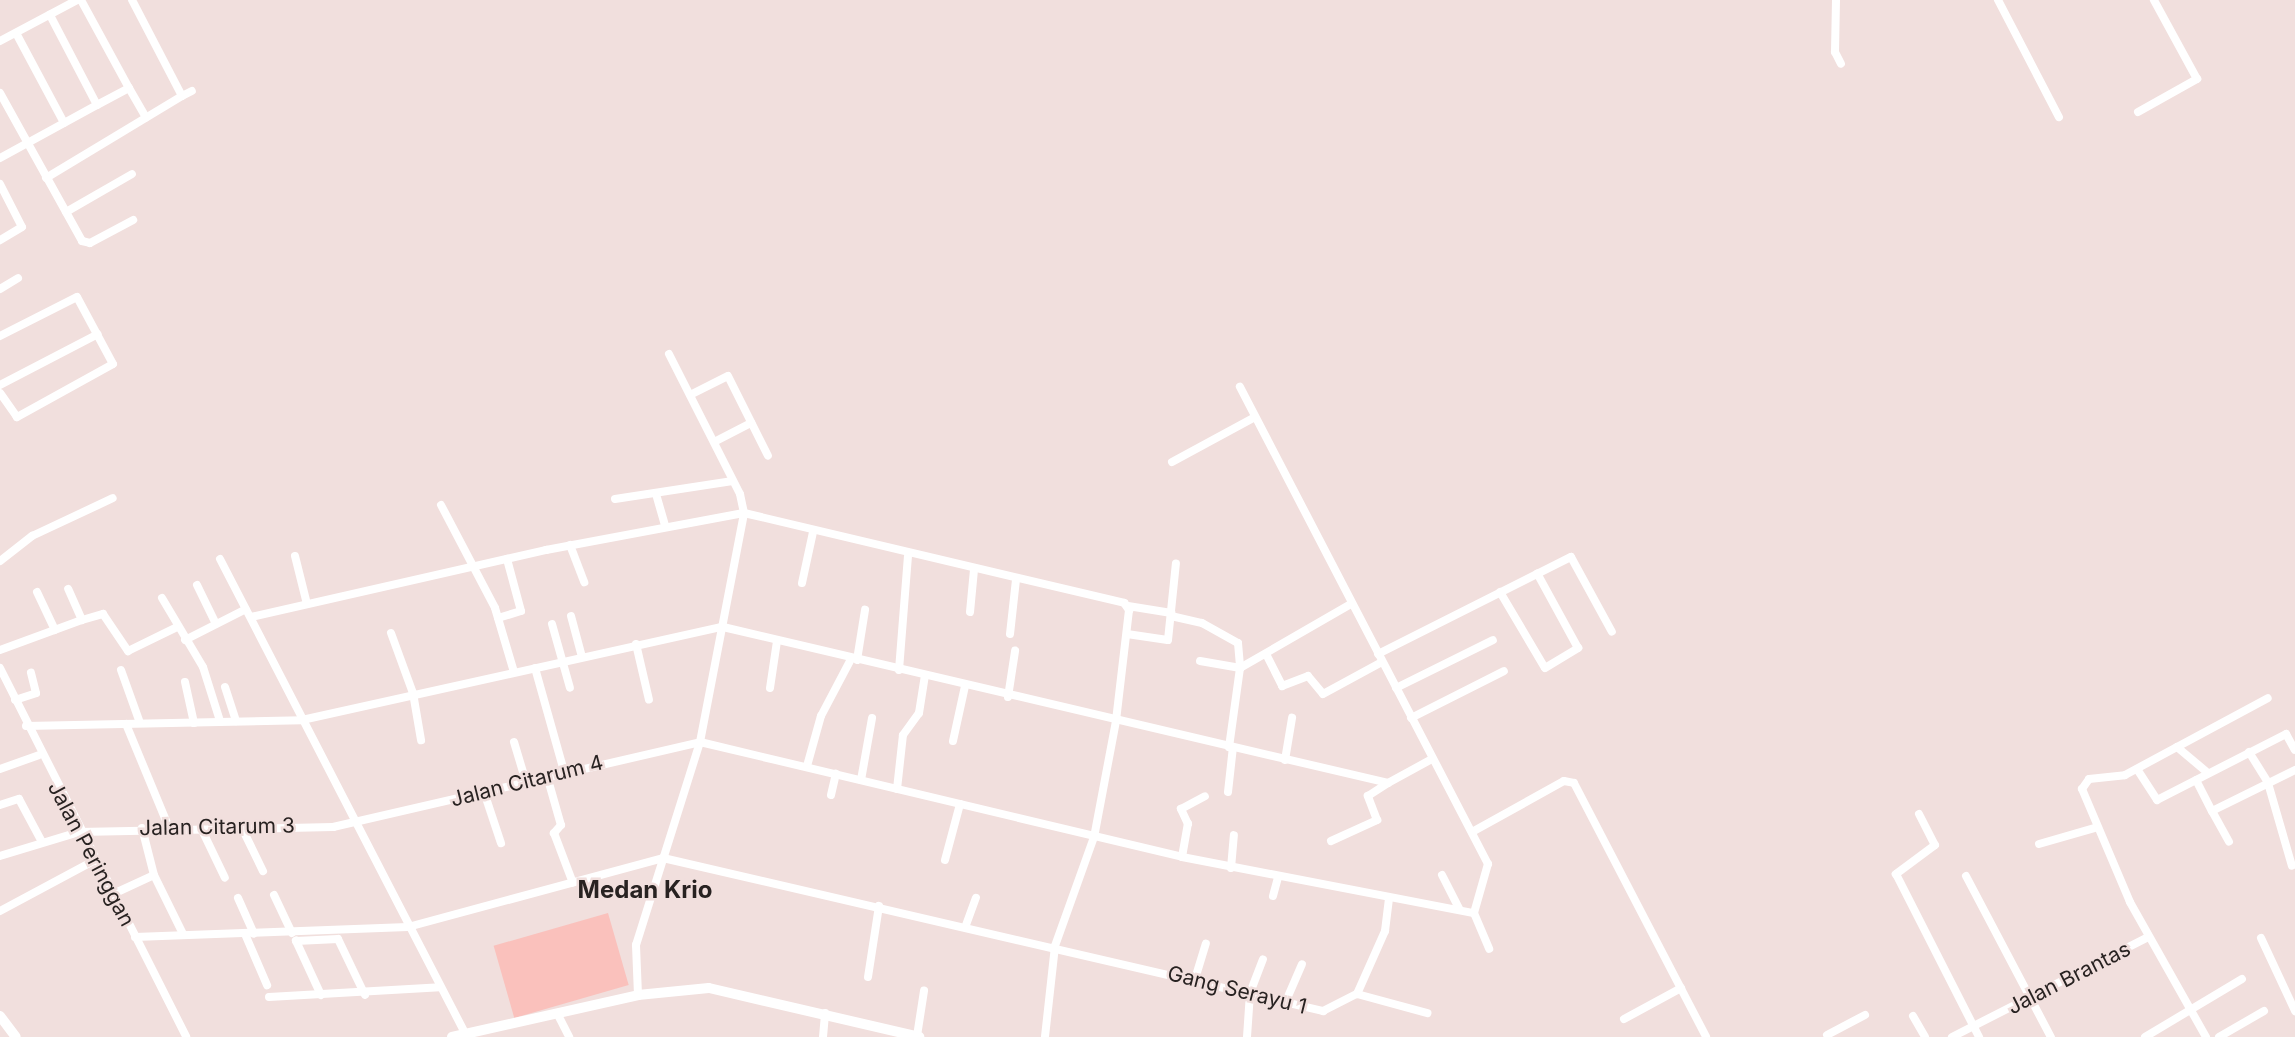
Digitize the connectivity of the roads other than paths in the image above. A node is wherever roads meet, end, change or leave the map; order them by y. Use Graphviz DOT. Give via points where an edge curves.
graph roads {
  1 [pos="79,0"];
  2 [pos="132,0"];
  3 [pos="1836,0"];
  4 [pos="1998,0"];
  5 [pos="2154,0"];
  6 [pos="50,15"];
  7 [pos="16,33"];
  8 [pos="0,41"];
  9 [pos="1841,64"];
  10 [pos="129,88"];
  11 [pos="192,91"];
  12 [pos="0,93"];
  13 [pos="182,96"];
  14 [pos="97,105"];
  15 [pos="2138,112"];
  16 [pos="146,117"];
  17 [pos="2059,117"];
  18 [pos="64,122"];
  19 [pos="26,142"];
  20 [pos="0,158"];
  21 [pos="132,174"];
  22 [pos="46,178"];
  23 [pos="1,190"];
  24 [pos="66,212"];
  25 [pos="133,220"];
  26 [pos="0,240"];
  27 [pos="18,278"];
  28 [pos="0,289"];
  29 [pos="98,334"];
  30 [pos="0,336"];
  31 [pos="668,354"];
  32 [pos="0,385"];
  33 [pos="1240,387"];
  34 [pos="0,393"];
  35 [pos="690,395"];
  36 [pos="1255,417"];
  37 [pos="751,423"];
  38 [pos="714,442"];
  39 [pos="768,456"];
  40 [pos="1172,461"];
  41 [pos="733,481"];
  42 [pos="656,494"];
  43 [pos="113,498"];
  44 [pos="615,499"];
  45 [pos="441,505"];
  46 [pos="744,513"];
  47 [pos="665,526"];
  48 [pos="813,532"];
  49 [pos="570,545"];
  50 [pos="295,556"];
  51 [pos="908,556"];
  52 [pos="220,559"];
  53 [pos="507,559"];
  54 [pos="0,561"];
  55 [pos="1176,563"];
  56 [pos="474,568"];
  57 [pos="974,570"];
  58 [pos="1537,573"];
  59 [pos="1016,580"];
  60 [pos="584,583"];
  61 [pos="802,583"];
  62 [pos="197,584"];
  63 [pos="68,589"];
  64 [pos="37,592"];
  65 [pos="1500,592"];
  66 [pos="162,597"];
  67 [pos="307,604"];
  68 [pos="1351,604"];
  69 [pos="1128,606"];
  70 [pos="246,609"];
  71 [pos="864,610"];
  72 [pos="970,612"];
  73 [pos="1171,614"];
  74 [pos="571,616"];
  75 [pos="251,617"];
  76 [pos="498,618"];
  77 [pos="82,620"];
  78 [pos="215,624"];
  79 [pos="552,624"];
  80 [pos="177,626"];
  81 [pos="723,628"];
  82 [pos="55,630"];
  83 [pos="1612,632"];
  84 [pos="391,633"];
  85 [pos="1010,634"];
  86 [pos="1127,634"];
  87 [pos="185,640"];
  88 [pos="1493,640"];
  89 [pos="777,641"];
  90 [pos="636,644"];
  91 [pos="0,650"];
  92 [pos="1015,652"];
  93 [pos="1266,654"];
  94 [pos="582,657"];
  95 [pos="1380,658"];
  96 [pos="854,659"];
  97 [pos="562,661"];
  98 [pos="1200,661"];
  99 [pos="0,668"];
  100 [pos="535,668"];
  101 [pos="1240,668"];
  102 [pos="121,670"];
  103 [pos="899,670"];
  104 [pos="1504,671"];
  105 [pos="514,672"];
  106 [pos="31,673"];
  107 [pos="925,677"];
  108 [pos="185,682"];
  109 [pos="965,686"];
  110 [pos="225,687"];
  111 [pos="570,688"];
  112 [pos="770,688"];
  113 [pos="1396,688"];
  114 [pos="413,693"];
  115 [pos="1008,697"];
  116 [pos="2268,698"];
  117 [pos="15,700"];
  118 [pos="649,700"];
  119 [pos="873,718"];
  120 [pos="1293,718"];
  121 [pos="1411,718"];
  122 [pos="302,719"];
  123 [pos="236,721"];
  124 [pos="220,722"];
  125 [pos="1116,722"];
  126 [pos="140,723"];
  127 [pos="194,723"];
  128 [pos="126,724"];
  129 [pos="26,726"];
  130 [pos="2291,732"];
  131 [pos="421,740"];
  132 [pos="700,741"];
  133 [pos="953,741"];
  134 [pos="514,742"];
  135 [pos="1231,747"];
  136 [pos="2177,747"];
  137 [pos="2295,750"];
  138 [pos="2249,752"];
  139 [pos="39,755"];
  140 [pos="1432,759"];
  141 [pos="1285,760"];
  142 [pos="807,766"];
  143 [pos="0,769"];
  144 [pos="2137,769"];
  145 [pos="2295,770"];
  146 [pos="564,771"];
  147 [pos="2208,773"];
  148 [pos="836,774"];
  149 [pos="547,776"];
  150 [pos="861,780"];
  151 [pos="2196,780"];
  152 [pos="526,782"];
  153 [pos="1388,783"];
  154 [pos="2268,783"];
  155 [pos="897,789"];
  156 [pos="484,792"];
  157 [pos="1228,792"];
  158 [pos="831,795"];
  159 [pos="1205,796"];
  160 [pos="0,804"];
  161 [pos="960,804"];
  162 [pos="2212,811"];
  163 [pos="1919,814"];
  164 [pos="355,822"];
  165 [pos="2098,827"];
  166 [pos="142,828"];
  167 [pos="169,828"];
  168 [pos="201,828"];
  169 [pos="242,828"];
  170 [pos="79,832"];
  171 [pos="1472,832"];
  172 [pos="1234,835"];
  173 [pos="1094,837"];
  174 [pos="1331,841"];
  175 [pos="42,842"];
  176 [pos="2229,842"];
  177 [pos="501,843"];
  178 [pos="2039,844"];
  179 [pos="0,856"];
  180 [pos="1182,857"];
  181 [pos="663,858"];
  182 [pos="95,860"];
  183 [pos="945,860"];
  184 [pos="2292,866"];
  185 [pos="1231,868"];
  186 [pos="263,871"];
  187 [pos="154,874"];
  188 [pos="1442,875"];
  189 [pos="1966,876"];
  190 [pos="1278,877"];
  191 [pos="225,878"];
  192 [pos="573,883"];
  193 [pos="113,894"];
  194 [pos="274,895"];
  195 [pos="1273,896"];
  196 [pos="237,898"];
  197 [pos="976,898"];
  198 [pos="1389,899"];
  199 [pos="879,906"];
  200 [pos="1459,909"];
  201 [pos="0,911"];
  202 [pos="1474,913"];
  203 [pos="966,925"];
  204 [pos="408,927"];
  205 [pos="292,933"];
  206 [pos="183,934"];
  207 [pos="250,934"];
  208 [pos="135,937"];
  209 [pos="2148,937"];
  210 [pos="2261,938"];
  211 [pos="1206,944"];
  212 [pos="1055,946"];
  213 [pos="1489,949"];
  214 [pos="1263,958"];
  215 [pos="1302,964"];
  216 [pos="868,977"];
  217 [pos="1195,979"];
  218 [pos="2242,979"];
  219 [pos="267,985"];
  220 [pos="440,987"];
  221 [pos="1681,988"];
  222 [pos="924,990"];
  223 [pos="1250,993"];
  224 [pos="1357,994"];
  225 [pos="321,995"];
  226 [pos="365,995"];
  227 [pos="638,995"];
  228 [pos="269,997"];
  229 [pos="2031,998"];
  230 [pos="2292,998"];
  231 [pos="1286,1001"];
  232 [pos="2190,1009"];
  233 [pos="2264,1011"];
  234 [pos="2295,1011"];
  235 [pos="557,1013"];
  236 [pos="825,1013"];
  237 [pos="1427,1013"];
  238 [pos="1865,1015"];
  239 [pos="0,1016"];
  240 [pos="1913,1016"];
  241 [pos="1624,1018"];
  242 [pos="1973,1026"];
  243 [pos="497,1032"];
  244 [pos="901,1035"];
  245 [pos="466,1036"];
  246 [pos="1826,1036"];
  247 [pos="16,1037"];
  248 [pos="186,1037"];
  249 [pos="452,1037"];
  250 [pos="569,1037"];
  251 [pos="823,1037"];
  252 [pos="918,1037"];
  253 [pos="1045,1037"];
  254 [pos="1247,1037"];
  255 [pos="1706,1037"];
  256 [pos="1925,1037"];
  257 [pos="1952,1037"];
  258 [pos="1979,1037"];
  259 [pos="2052,1037"];
  260 [pos="2144,1037"];
  261 [pos="2206,1037"];
  262 [pos="2219,1037"];
  1 -- 6 [label="street"];
  1 -- 10 [label="street"];
  2 -- 13 [label="street"];
  3 -- 9 [label="street" via="1835,52"];
  4 -- 17 [label="street"];
  5 -- 15 [label="street" via="2197,79"];
  6 -- 7 [label="street"];
  6 -- 14 [label="street"];
  7 -- 8 [label="street"];
  7 -- 18 [label="street"];
  10 -- 14 [label="street"];
  10 -- 16 [label="street"];
  11 -- 13 [label="street"];
  12 -- 19 [label="street"];
  13 -- 16 [label="street"];
  14 -- 18 [label="street"];
  16 -- 22 [label="street"];
  18 -- 19 [label="street"];
  19 -- 20 [label="street"];
  19 -- 22 [label="street"];
  21 -- 24 [label="street"];
  22 -- 24 [label="street"];
  23 -- 26 [label="street" via="22,226"];
  24 -- 25 [label="street" via="86,243"];
  27 -- 28 [label="street"];
  29 -- 30 [label="street" via="77,297"];
  29 -- 32 [label="street"];
  29 -- 34 [label="street" via="111,367 17,417"];
  31 -- 35 [label="street"];
  33 -- 36 [label="street"];
  35 -- 37 [label="street" via="728,376"];
  35 -- 38 [label="street"];
  36 -- 40 [label="street"];
  36 -- 68 [label="street"];
  37 -- 38 [label="street"];
  37 -- 39 [label="street"];
  38 -- 41 [label="street"];
  41 -- 42 [label="street"];
  41 -- 46 [label="street"];
  42 -- 44 [label="street"];
  42 -- 47 [label="street"];
  43 -- 54 [label="street" via="32,536"];
  45 -- 56 [label="street"];
  46 -- 47 [label="street"];
  46 -- 48 [label="street"];
  46 -- 81 [label="street"];
  47 -- 49 [label="street"];
  48 -- 51 [label="street"];
  48 -- 61 [label="street"];
  49 -- 53 [label="street"];
  49 -- 60 [label="street"];
  50 -- 67 [label="street"];
  51 -- 57 [label="street"];
  51 -- 103 [label="street"];
  52 -- 70 [label="street"];
  53 -- 56 [label="street"];
  53 -- 76 [label="street" via="521,611"];
  55 -- 73 [label="street"];
  56 -- 67 [label="street"];
  56 -- 76 [label="street"];
  57 -- 59 [label="street"];
  57 -- 72 [label="street"];
  58 -- 65 [label="street"];
  58 -- 65 [label="street" via="1578,648 1545,668"];
  58 -- 83 [label="street" via="1574,559"];
  59 -- 69 [label="street"];
  59 -- 85 [label="street"];
  62 -- 78 [label="street"];
  63 -- 77 [label="street"];
  64 -- 82 [label="street"];
  65 -- 95 [label="street"];
  66 -- 80 [label="street"];
  67 -- 75 [label="street"];
  68 -- 93 [label="street"];
  68 -- 95 [label="street"];
  69 -- 73 [label="street"];
  69 -- 86 [label="street"];
  70 -- 75 [label="street"];
  70 -- 78 [label="street"];
  71 -- 96 [label="street"];
  73 -- 86 [label="street" via="1168,640"];
  73 -- 101 [label="street" via="1236,639"];
  74 -- 94 [label="street"];
  75 -- 122 [label="street"];
  76 -- 105 [label="street"];
  77 -- 80 [label="street" via="103,614 128,651"];
  77 -- 82 [label="street"];
  78 -- 87 [label="street"];
  79 -- 97 [label="street"];
  80 -- 87 [label="street"];
  81 -- 89 [label="street"];
  81 -- 90 [label="street"];
  81 -- 132 [label="street"];
  82 -- 91 [label="street"];
  84 -- 114 [label="street"];
  86 -- 125 [label="street"];
  87 -- 124 [label="street" via="203,667"];
  88 -- 113 [label="street"];
  89 -- 96 [label="street"];
  89 -- 112 [label="street"];
  90 -- 94 [label="street"];
  90 -- 118 [label="street"];
  92 -- 115 [label="street"];
  93 -- 95 [label="street" via="1282,686 1308,676 1323,694"];
  93 -- 101 [label="street"];
  94 -- 97 [label="street"];
  95 -- 113 [label="street"];
  96 -- 103 [label="street"];
  96 -- 142 [label="street" via="821,716"];
  97 -- 100 [label="street"];
  97 -- 111 [label="street"];
  98 -- 101 [label="street"];
  99 -- 117 [label="street, Jalan Peringgan"];
  100 -- 105 [label="street"];
  100 -- 146 [label="street"];
  101 -- 135 [label="street"];
  102 -- 126 [label="street"];
  103 -- 107 [label="street"];
  104 -- 121 [label="street"];
  105 -- 114 [label="street"];
  106 -- 117 [label="street" via="36,693"];
  107 -- 109 [label="street"];
  107 -- 155 [label="street" via="919,713 903,736"];
  108 -- 127 [label="street"];
  109 -- 115 [label="street"];
  109 -- 133 [label="street"];
  110 -- 123 [label="street"];
  113 -- 121 [label="street"];
  114 -- 122 [label="street"];
  114 -- 131 [label="street"];
  115 -- 125 [label="street"];
  116 -- 136 [label="street"];
  117 -- 129 [label="street, Jalan Peringgan"];
  119 -- 150 [label="street"];
  120 -- 141 [label="street"];
  121 -- 140 [label="street"];
  122 -- 123 [label="street"];
  122 -- 164 [label="street"];
  123 -- 124 [label="street"];
  124 -- 127 [label="street"];
  125 -- 135 [label="street"];
  125 -- 173 [label="street"];
  126 -- 127 [label="street"];
  126 -- 128 [label="street"];
  128 -- 129 [label="street"];
  128 -- 167 [label="street"];
  129 -- 139 [label="street, Jalan Peringgan"];
  130 -- 137 [label="street"];
  130 -- 138 [label="street"];
  132 -- 142 [label="street"];
  132 -- 146 [label="street, Jalan Citarum 4"];
  132 -- 181 [label="street"];
  134 -- 152 [label="street"];
  135 -- 141 [label="street"];
  135 -- 157 [label="street"];
  136 -- 144 [label="street"];
  136 -- 147 [label="street"];
  138 -- 147 [label="street"];
  138 -- 154 [label="street"];
  139 -- 143 [label="street"];
  139 -- 170 [label="street, Jalan Peringgan"];
  140 -- 153 [label="street"];
  140 -- 171 [label="street"];
  141 -- 153 [label="street"];
  142 -- 148 [label="street"];
  144 -- 151 [label="street" via="2156,800"];
  144 -- 165 [label="street" via="2082,784"];
  145 -- 154 [label="street"];
  146 -- 149 [label="street, Jalan Citarum 4"];
  147 -- 151 [label="street"];
  148 -- 150 [label="street"];
  148 -- 158 [label="street"];
  149 -- 152 [label="street, Jalan Citarum 4"];
  149 -- 192 [label="street" via="561,825 554,833"];
  150 -- 155 [label="street"];
  151 -- 162 [label="street"];
  152 -- 156 [label="street, Jalan Citarum 4"];
  153 -- 174 [label="street" via="1368,796 1377,820"];
  154 -- 162 [label="street"];
  154 -- 184 [label="street"];
  155 -- 161 [label="street"];
  156 -- 164 [label="street, Jalan Citarum 4"];
  156 -- 177 [label="street"];
  159 -- 180 [label="street" via="1181,809 1188,824"];
  160 -- 175 [label="street" via="19,799"];
  161 -- 173 [label="street"];
  161 -- 183 [label="street"];
  162 -- 176 [label="street"];
  163 -- 242 [label="street" via="1935,845 1896,874"];
  164 -- 169 [label="street, Jalan Citarum 3"];
  164 -- 204 [label="street"];
  165 -- 178 [label="street"];
  165 -- 209 [label="street"];
  166 -- 167 [label="street, Jalan Citarum 3"];
  166 -- 170 [label="street, Jalan Citarum 3"];
  166 -- 187 [label="street"];
  167 -- 168 [label="street, Jalan Citarum 3"];
  168 -- 169 [label="street, Jalan Citarum 3"];
  168 -- 191 [label="street"];
  169 -- 186 [label="street"];
  170 -- 175 [label="street, Jalan Citarum 3"];
  170 -- 182 [label="street, Jalan Peringgan"];
  171 -- 202 [label="street" via="1489,872"];
  171 -- 221 [label="street" via="1573,781"];
  172 -- 185 [label="street"];
  173 -- 180 [label="street"];
  173 -- 212 [label="street"];
  175 -- 179 [label="street, Jalan Citarum 3"];
  180 -- 185 [label="street"];
  181 -- 192 [label="street"];
  181 -- 199 [label="street, Gang Serayu 1"];
  181 -- 227 [label="street" via="636,945"];
  182 -- 193 [label="street, Jalan Peringgan"];
  182 -- 201 [label="street"];
  185 -- 190 [label="street"];
  187 -- 193 [label="street"];
  187 -- 206 [label="street"];
  188 -- 200 [label="street"];
  189 -- 229 [label="street"];
  190 -- 195 [label="street"];
  190 -- 198 [label="street"];
  192 -- 204 [label="street"];
  193 -- 208 [label="street, Jalan Peringgan"];
  194 -- 205 [label="street"];
  196 -- 207 [label="street"];
  197 -- 203 [label="street"];
  198 -- 200 [label="street"];
  198 -- 224 [label="street" via="1385,932"];
  199 -- 203 [label="street, Gang Serayu 1"];
  199 -- 216 [label="street"];
  200 -- 202 [label="street"];
  202 -- 213 [label="street"];
  203 -- 212 [label="street, Gang Serayu 1"];
  204 -- 205 [label="street"];
  204 -- 220 [label="street"];
  205 -- 207 [label="street"];
  206 -- 207 [label="street"];
  206 -- 208 [label="street"];
  207 -- 219 [label="street"];
  208 -- 248 [label="street, Jalan Peringgan"];
  209 -- 229 [label="street, Jalan Brantas"];
  209 -- 232 [label="street"];
  210 -- 230 [label="street"];
  211 -- 217 [label="street"];
  212 -- 217 [label="street, Gang Serayu 1"];
  212 -- 253 [label="street"];
  214 -- 223 [label="street"];
  215 -- 231 [label="street"];
  217 -- 223 [label="street, Gang Serayu 1"];
  218 -- 232 [label="street"];
  220 -- 226 [label="street"];
  220 -- 245 [label="street"];
  221 -- 241 [label="street"];
  221 -- 255 [label="street"];
  222 -- 252 [label="street"];
  223 -- 231 [label="street, Gang Serayu 1"];
  223 -- 254 [label="street"];
  224 -- 231 [label="street, Gang Serayu 1" via="1324,1011"];
  224 -- 237 [label="street"];
  225 -- 226 [label="street"];
  225 -- 226 [label="street" via="296,941 338,939"];
  225 -- 228 [label="street"];
  227 -- 235 [label="street"];
  227 -- 236 [label="street" via="709,988"];
  229 -- 242 [label="street, Jalan Brantas"];
  229 -- 259 [label="street"];
  230 -- 234 [label="street"];
  232 -- 260 [label="street"];
  232 -- 261 [label="street"];
  233 -- 262 [label="street"];
  235 -- 243 [label="street"];
  235 -- 250 [label="street"];
  236 -- 244 [label="street"];
  236 -- 251 [label="street"];
  238 -- 246 [label="street"];
  239 -- 247 [label="street"];
  240 -- 256 [label="street"];
  242 -- 257 [label="street, Jalan Brantas"];
  242 -- 258 [label="street"];
  243 -- 245 [label="street"];
  244 -- 252 [label="street"];
  245 -- 249 [label="street"];
}
